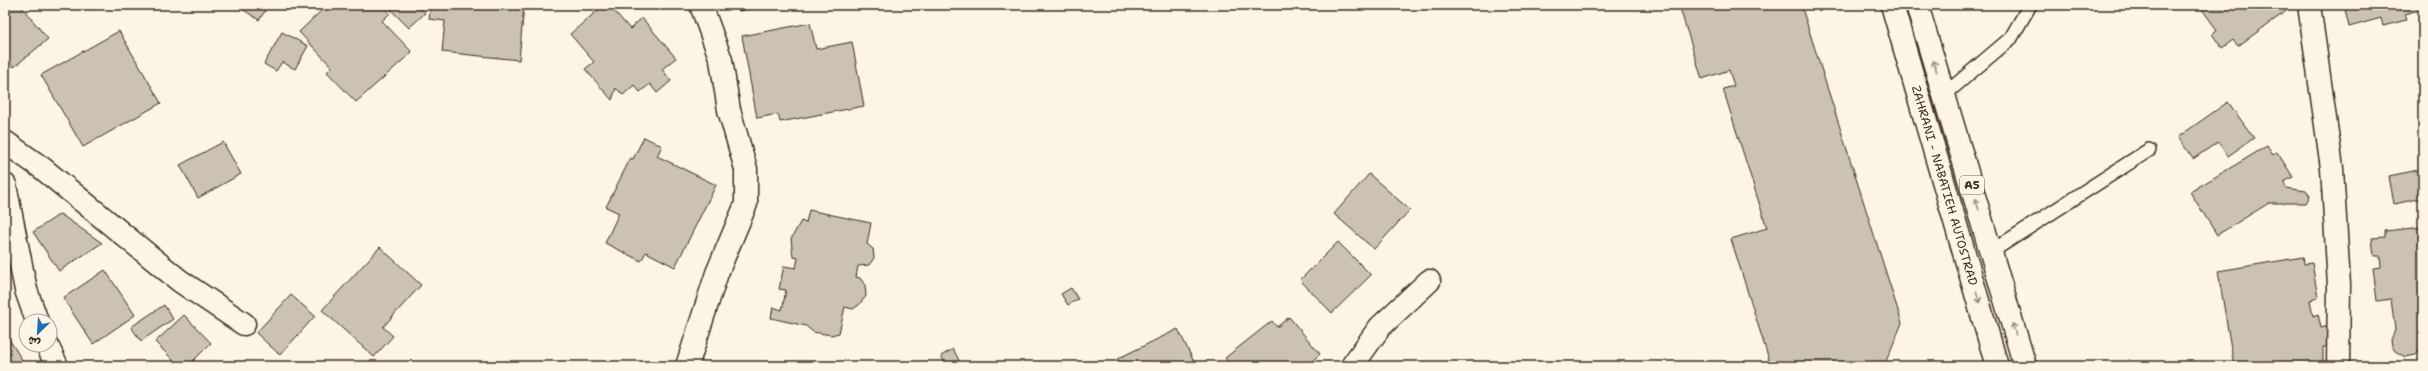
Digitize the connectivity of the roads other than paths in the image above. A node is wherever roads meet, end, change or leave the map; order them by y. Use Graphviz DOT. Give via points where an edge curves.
graph roads {
  1 [pos="702,5"];
  2 [pos="1892,5"];
  3 [pos="1917,5"];
  4 [pos="2030,5"];
  5 [pos="2310,5"];
  6 [pos="1944,95"];
  7 [pos="5,142"];
  8 [pos="2150,150"];
  9 [pos="5,185"];
  10 [pos="1992,251"];
  11 [pos="1429,280"];
  12 [pos="34,313"];
  13 [pos="244,324"];
  14 [pos="51,353"];
  15 [pos="57,366"];
  16 [pos="687,366"];
  17 [pos="1352,366"];
  18 [pos="1997,366"];
  19 [pos="2025,366"];
  20 [pos="2338,366"];
  1 -- 16 [label="main road" via="721,60 729,110 746,169 746,204 717,273"];
  2 -- 18 [label="main road, ZAHRANI - NABATIEH AUTOSTRAD / A5, one-way"];
  6 -- 3 [label="main road, ZAHRANI - NABATIEH AUTOSTRAD / A5, one-way"];
  4 -- 6 [label="lane" via="2011,38"];
  5 -- 20 [label="main road" via="2332,168 2339,285"];
  10 -- 6 [label="main road, ZAHRANI - NABATIEH AUTOSTRAD / A5, one-way"];
  7 -- 13 [label="main road" via="42,168 180,281"];
  8 -- 10 [label="lane"];
  9 -- 12 [label="main road" via="26,290"];
  19 -- 10 [label="main road, ZAHRANI - NABATIEH AUTOSTRAD / A5, one-way"];
  11 -- 17 [label="main road" via="1380,327"];
  14 -- 15 [label="main road"];
}
